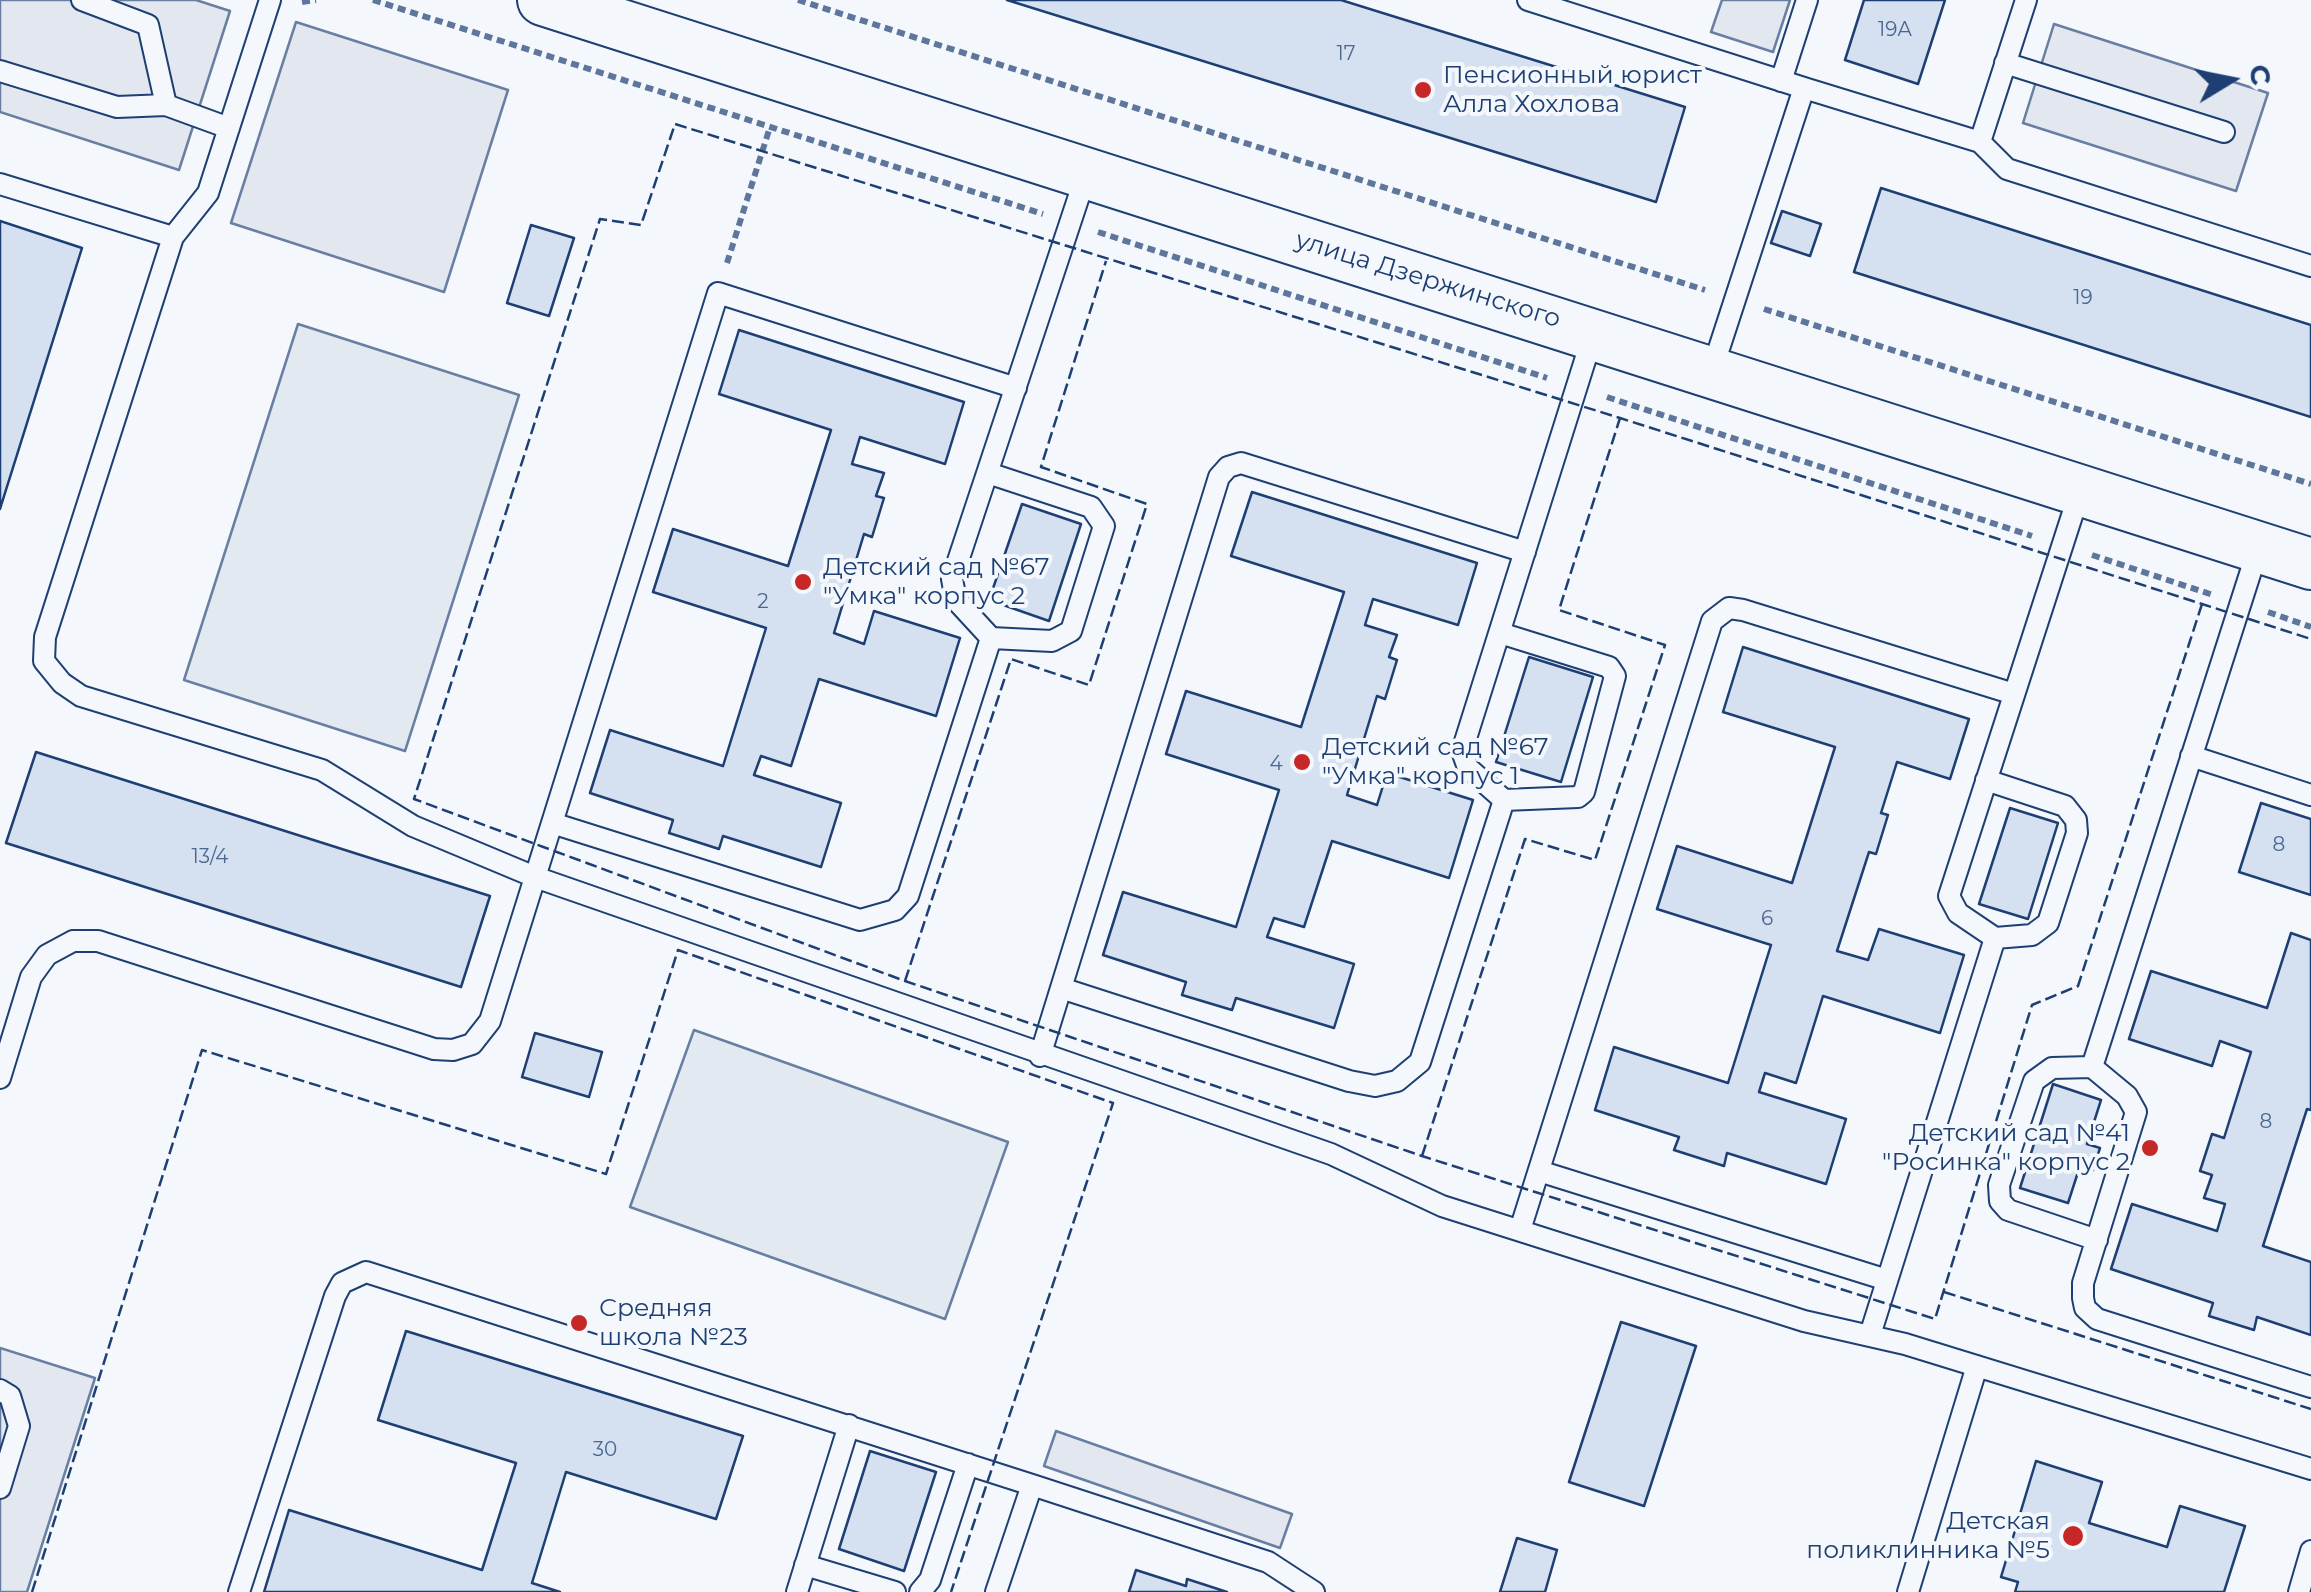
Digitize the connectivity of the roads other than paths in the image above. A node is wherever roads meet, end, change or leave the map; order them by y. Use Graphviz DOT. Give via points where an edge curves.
graph roads {
  1 [pos="82,0"];
  2 [pos="270,0"];
  3 [pos="543,0"];
  4 [pos="1528,0"];
  5 [pos="1807,0"];
  6 [pos="2026,0"];
  7 [pos="2005,64"];
  8 [pos="0,71"];
  9 [pos="1780,81"];
  10 [pos="1804,88"];
  11 [pos="166,105"];
  12 [pos="229,128"];
  13 [pos="2224,132"];
  14 [pos="1980,142"];
  15 [pos="1087,173"];
  16 [pos="0,184"];
  17 [pos="174,237"];
  18 [pos="2311,266"];
  19 [pos="1594,333"];
  20 [pos="1712,370"];
  21 [pos="1016,388"];
  22 [pos="988,473"];
  23 [pos="2080,490"];
  24 [pos="2259,547"];
  25 [pos="1525,552"];
  26 [pos="2311,564"];
  27 [pos="1500,633"];
  28 [pos="991,638"];
  29 [pos="2014,694"];
  30 [pos="2191,756"];
  31 [pos="1986,780"];
  32 [pos="2311,794"];
  33 [pos="1504,800"];
  34 [pos="552,823"];
  35 [pos="535,877"];
  36 [pos="1995,938"];
  37 [pos="1061,988"];
  38 [pos="1040,1056"];
  39 [pos="2092,1067"];
  40 [pos="0,1078"];
  41 [pos="1539,1171"];
  42 [pos="1520,1230"];
  43 [pos="2097,1240"];
  44 [pos="1887,1280"];
  45 [pos="1870,1336"];
  46 [pos="1977,1366"];
  47 [pos="2311,1387"];
  48 [pos="0,1390"];
  49 [pos="848,1425"];
  50 [pos="968,1464"];
  51 [pos="2311,1469"];
  52 [pos="1032,1485"];
  53 [pos="0,1488"];
  54 [pos="2311,1551"];
  55 [pos="805,1565"];
  56 [pos="239,1592"];
  57 [pos="797,1592"];
  58 [pos="894,1592"];
  59 [pos="920,1592"];
  60 [pos="996,1592"];
  61 [pos="1314,1592"];
  62 [pos="1908,1592"];
  63 [pos="2298,1592"];
  1 -- 11 [label="lane" via="148,24"];
  2 -- 12 [label="lane"];
  3 -- 15 [label="street, улица Дзержинского"];
  4 -- 9 [label="lane"];
  5 -- 9 [label="lane"];
  6 -- 7 [label="lane"];
  7 -- 13 [label="lane"];
  7 -- 14 [label="lane"];
  8 -- 11 [label="lane" via="118,108"];
  9 -- 10 [label="lane"];
  10 -- 14 [label="lane"];
  10 -- 20 [label="lane"];
  11 -- 12 [label="lane"];
  12 -- 17 [label="lane" via="208,193"];
  14 -- 18 [label="lane" via="2008,169"];
  15 -- 19 [label="street, улица Дзержинского"];
  15 -- 21 [label="lane"];
  16 -- 17 [label="lane"];
  17 -- 35 [label="lane" via="46,636 44,661 81,696 322,770 413,826"];
  19 -- 20 [label="street, улица Дзержинского"];
  19 -- 25 [label="lane"];
  20 -- 23 [label="street, улица Дзержинского"];
  21 -- 22 [label="lane"];
  21 -- 34 [label="lane" via="718,293"];
  22 -- 28 [label="lane" via="952,594"];
  22 -- 28 [label="lane" via="1091,507 1104,526 1071,630 1052,641"];
  23 -- 24 [label="street, улица Дзержинского"];
  23 -- 29 [label="lane"];
  24 -- 26 [label="street, улица Дзержинского"];
  24 -- 30 [label="lane"];
  25 -- 27 [label="lane"];
  25 -- 37 [label="lane" via="1241,463 1228,468 1220,476"];
  27 -- 33 [label="lane" via="1462,750 1468,768"];
  27 -- 33 [label="lane" via="1609,667 1615,685 1584,792"];
  28 -- 34 [label="lane" via="908,896 880,917 860,920"];
  29 -- 31 [label="lane"];
  29 -- 41 [label="lane" via="1743,610 1712,621"];
  30 -- 32 [label="lane"];
  30 -- 39 [label="lane"];
  31 -- 36 [label="lane" via="1948,896 1958,913"];
  31 -- 36 [label="lane" via="2065,806 2077,833 2048,923 2032,935"];
  33 -- 37 [label="lane" via="1420,1062 1397,1082 1349,1081"];
  34 -- 35 [label="lane"];
  35 -- 38 [label="lane"];
  35 -- 40 [label="lane" via="490,1021 472,1044 434,1049 98,941 73,941 46,956 32,977"];
  36 -- 44 [label="lane"];
  37 -- 38 [label="lane"];
  38 -- 42 [label="lane" via="1331,1154 1442,1206"];
  39 -- 43 [label="lane" via="2136,1112"];
  39 -- 43 [label="lane" via="2052,1068 2034,1082 1999,1185 2008,1210"];
  41 -- 42 [label="lane"];
  41 -- 44 [label="lane"];
  42 -- 45 [label="lane"];
  43 -- 47 [label="lane" via="2083,1298 2097,1319"];
  44 -- 45 [label="lane"];
  45 -- 46 [label="lane"];
  46 -- 51 [label="lane"];
  46 -- 62 [label="lane"];
  48 -- 53 [label="lane" via="10,1396 19,1426"];
  49 -- 50 [label="lane"];
  49 -- 55 [label="lane"];
  49 -- 56 [label="lane" via="366,1272 342,1283 334,1296"];
  50 -- 52 [label="lane"];
  50 -- 59 [label="lane" via="930,1580"];
  52 -- 60 [label="lane"];
  52 -- 61 [label="lane" via="1268,1562"];
  54 -- 63 [label="lane"];
  55 -- 57 [label="lane"];
  55 -- 58 [label="lane"];
}
